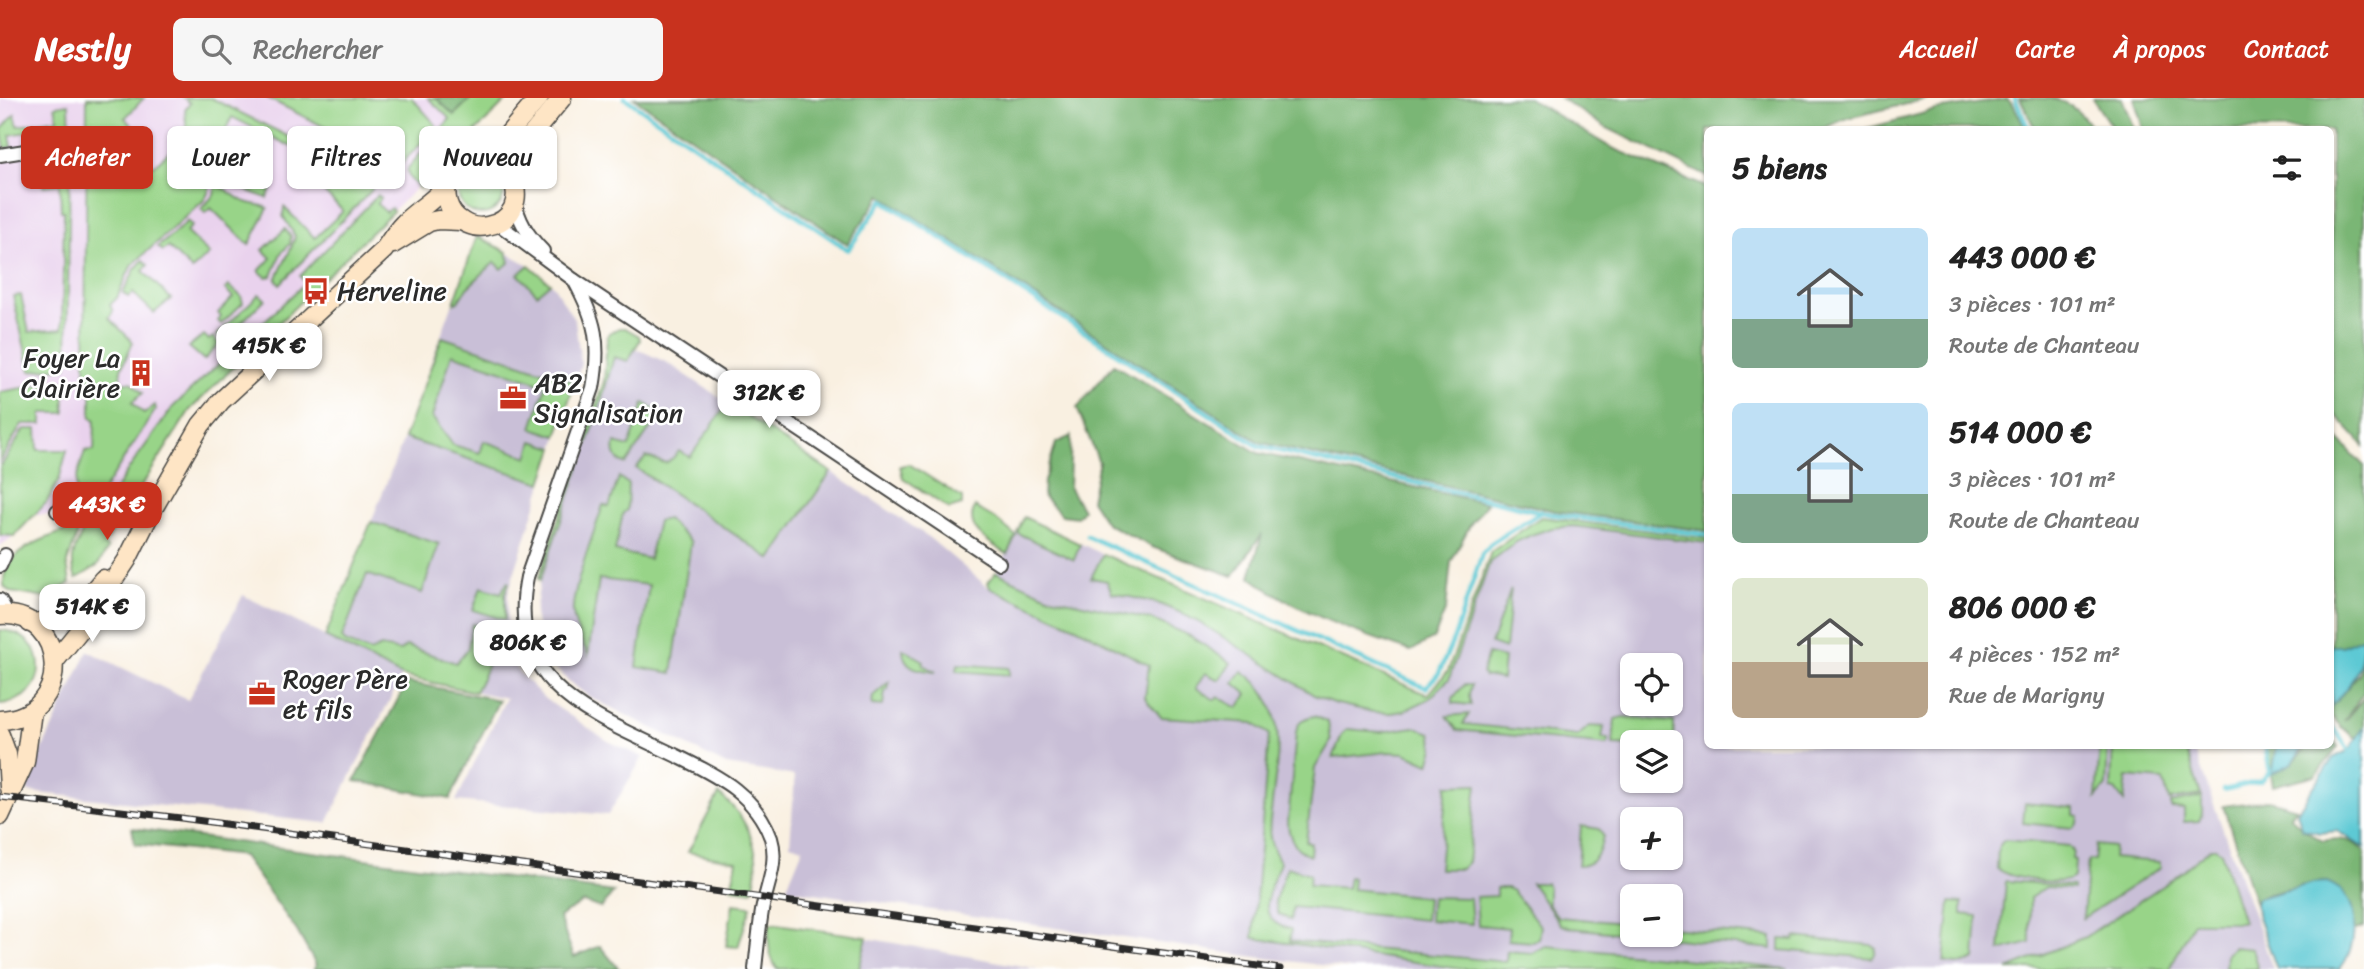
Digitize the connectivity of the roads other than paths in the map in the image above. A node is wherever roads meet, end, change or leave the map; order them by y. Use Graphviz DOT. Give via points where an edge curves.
graph roads {
  1 [pos="539,98"];
  2 [pos="562,98"];
  3 [pos="515,126"];
  4 [pos="539,126"];
  5 [pos="21,152"];
  6 [pos="0,155"];
  7 [pos="442,189"];
  8 [pos="447,189"];
  9 [pos="516,189"];
  10 [pos="515,200"];
  11 [pos="461,221"];
  12 [pos="497,223"];
  13 [pos="384,250"];
  14 [pos="559,270"];
  15 [pos="574,281"];
  16 [pos="57,511"];
  17 [pos="83,514"];
  18 [pos="150,514"];
  19 [pos="0,559"];
  20 [pos="999,563"];
  21 [pos="0,566"];
  22 [pos="3,610"];
  23 [pos="30,623"];
  24 [pos="54,662"];
  25 [pos="32,711"];
  26 [pos="0,720"];
  27 [pos="0,735"];
  28 [pos="9,795"];
  29 [pos="0,816"];
  30 [pos="755,969"];
  1 -- 3 [label="main road"];
  2 -- 4 [label="main road"];
  5 -- 6 [label="street"];
  7 -- 13 [label="main road" via="403,224"];
  8 -- 11 [label="main road" via="448,204"];
  9 -- 10 [label="main road"];
  10 -- 12 [label="main road"];
  10 -- 14 [label="street" via="519,219"];
  11 -- 12 [label="main road" via="482,227"];
  11 -- 13 [label="main road" via="429,222"];
  12 -- 14 [label="street"];
  13 -- 18 [label="main road" via="221,401 201,425"];
  14 -- 15 [label="street"];
  15 -- 20 [label="street"];
  15 -- 30 [label="street" via="597,338 598,361 593,388 527,577 523,599 527,643 562,694 593,715 723,779 753,807 771,839 774,857"];
  16 -- 17 [label="street"];
  18 -- 23 [label="main road" via="91,593 52,620"];
  18 -- 24 [label="main road" via="127,560"];
  19 -- 21 [label="street" via="5,555"];
  22 -- 23 [label="main road"];
  23 -- 24 [label="main road" via="47,639"];
  24 -- 25 [label="main road" via="51,686"];
  25 -- 26 [label="main road"];
  25 -- 28 [label="main road" via="24,762"];
  27 -- 28 [label="main road" via="8,763"];
  28 -- 29 [label="main road"];
}
